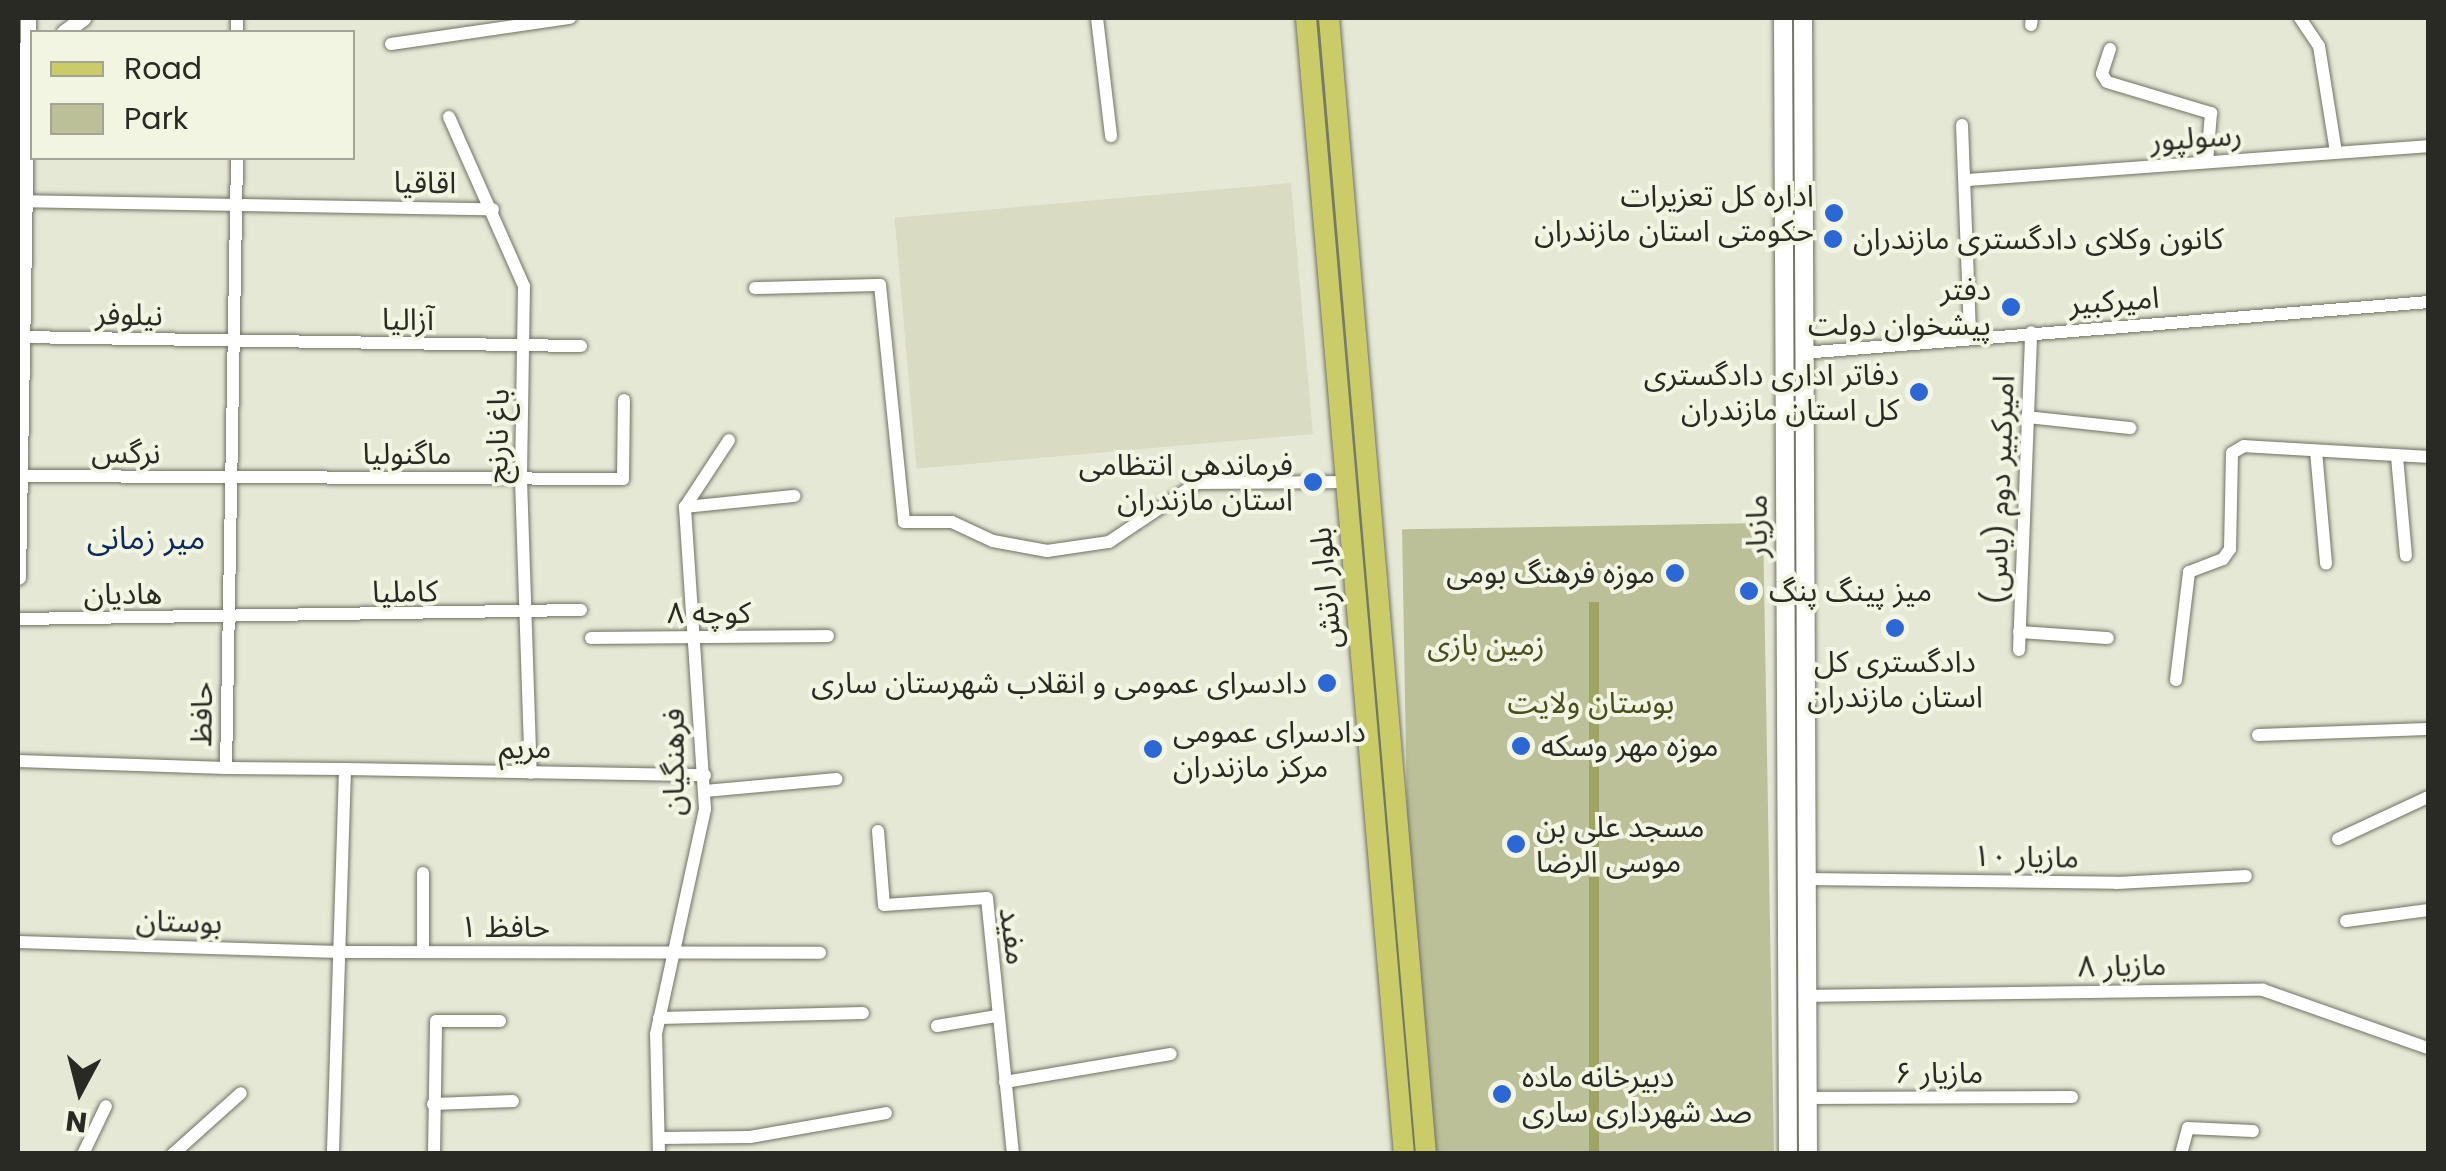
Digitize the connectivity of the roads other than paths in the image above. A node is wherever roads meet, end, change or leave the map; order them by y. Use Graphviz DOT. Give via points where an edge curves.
graph roads {
  1 [pos="28,18"];
  2 [pos="570,18"];
  3 [pos="1097,18"];
  4 [pos="1306,18"];
  5 [pos="1330,18"];
  6 [pos="1783,18"];
  7 [pos="1803,18"];
  8 [pos="2307,20"];
  9 [pos="391,44"];
  10 [pos="2110,48"];
  11 [pos="28,59"];
  12 [pos="449,117"];
  13 [pos="1962,125"];
  14 [pos="1110,136"];
  15 [pos="2428,146"];
  16 [pos="2336,152"];
  17 [pos="237,160"];
  18 [pos="2207,162"];
  19 [pos="1967,180"];
  20 [pos="21,201"];
  21 [pos="237,204"];
  22 [pos="493,209"];
  23 [pos="755,288"];
  24 [pos="2428,302"];
  25 [pos="2030,332"];
  26 [pos="20,337"];
  27 [pos="1970,338"];
  28 [pos="234,342"];
  29 [pos="582,346"];
  30 [pos="525,347"];
  31 [pos="1803,352"];
  32 [pos="1361,360"];
  33 [pos="1336,362"];
  34 [pos="624,400"];
  35 [pos="2027,417"];
  36 [pos="2130,428"];
  37 [pos="729,440"];
  38 [pos="2316,452"];
  39 [pos="2428,457"];
  40 [pos="2396,458"];
  41 [pos="18,476"];
  42 [pos="232,479"];
  43 [pos="521,479"];
  44 [pos="1371,480"];
  45 [pos="1347,482"];
  46 [pos="794,496"];
  47 [pos="684,507"];
  48 [pos="1794,524"];
  49 [pos="2406,556"];
  50 [pos="2326,564"];
  51 [pos="18,577"];
  52 [pos="581,610"];
  53 [pos="525,615"];
  54 [pos="18,619"];
  55 [pos="229,619"];
  56 [pos="2020,632"];
  57 [pos="828,636"];
  58 [pos="591,638"];
  59 [pos="2108,638"];
  60 [pos="694,639"];
  61 [pos="2019,650"];
  62 [pos="2176,680"];
  63 [pos="2428,729"];
  64 [pos="2258,735"];
  65 [pos="18,761"];
  66 [pos="226,768"];
  67 [pos="345,769"];
  68 [pos="531,773"];
  69 [pos="705,775"];
  70 [pos="836,779"];
  71 [pos="705,791"];
  72 [pos="2428,797"];
  73 [pos="878,831"];
  74 [pos="2338,839"];
  75 [pos="423,874"];
  76 [pos="2246,876"];
  77 [pos="1806,879"];
  78 [pos="2428,910"];
  79 [pos="2346,921"];
  80 [pos="18,942"];
  81 [pos="671,951"];
  82 [pos="339,952"];
  83 [pos="422,952"];
  84 [pos="820,953"];
  85 [pos="1797,957"];
  86 [pos="1807,996"];
  87 [pos="864,1013"];
  88 [pos="996,1016"];
  89 [pos="659,1018"];
  90 [pos="500,1021"];
  91 [pos="937,1026"];
  92 [pos="2428,1048"];
  93 [pos="1171,1054"];
  94 [pos="1005,1082"];
  95 [pos="241,1093"];
  96 [pos="2072,1097"];
  97 [pos="1807,1098"];
  98 [pos="512,1102"];
  99 [pos="433,1104"];
  100 [pos="106,1106"];
  101 [pos="886,1113"];
  102 [pos="2253,1131"];
  103 [pos="659,1138"];
  104 [pos="83,1154"];
  105 [pos="173,1154"];
  106 [pos="333,1154"];
  107 [pos="434,1154"];
  108 [pos="659,1154"];
  109 [pos="1013,1154"];
  110 [pos="1404,1154"];
  111 [pos="1426,1154"];
  112 [pos="1788,1154"];
  113 [pos="1808,1154"];
  114 [pos="2180,1154"];
  1 -- 11 [label="street"];
  2 -- 9 [label="street"];
  3 -- 14 [label="street"];
  4 -- 33 [label="main road, بلوار ارتش"];
  5 -- 32 [label="main road, بلوار ارتش"];
  6 -- 48 [label="main road, مازیار"];
  7 -- 31 [label="main road, مازیار"];
  8 -- 16 [label="street" via="2319,46"];
  10 -- 18 [label="street" via="2106,82 2211,113"];
  11 -- 20 [label="street"];
  12 -- 22 [label="street, باغ نارنج"];
  13 -- 19 [label="street"];
  15 -- 16 [label="street, رسولپور"];
  16 -- 18 [label="street, رسولپور"];
  17 -- 21 [label="street, حافظ"];
  18 -- 19 [label="street, رسولپور"];
  19 -- 27 [label="street"];
  20 -- 21 [label="street, اقاقیا"];
  20 -- 26 [label="street"];
  21 -- 22 [label="street, اقاقیا"];
  21 -- 28 [label="street, حافظ"];
  22 -- 30 [label="street, باغ نارنج" via="524,286"];
  23 -- 45 [label="street" via="880,284 904,522 952,522 994,541 1047,550 1109,542 1197,483"];
  24 -- 25 [label="street, امیرکبیر"];
  25 -- 27 [label="street, امیرکبیر"];
  25 -- 35 [label="street, امیرکبیر دوم (یاس)"];
  26 -- 28 [label="street, نیلوفر"];
  26 -- 41 [label="street"];
  27 -- 31 [label="street, امیرکبیر"];
  28 -- 30 [label="street, آزالیا"];
  28 -- 42 [label="street, حافظ"];
  29 -- 30 [label="street, آزالیا"];
  30 -- 43 [label="street, باغ نارنج"];
  31 -- 48 [label="main road, مازیار"];
  32 -- 33 [label="main road"];
  32 -- 44 [label="main road, بلوار ارتش"];
  33 -- 45 [label="main road, بلوار ارتش"];
  34 -- 43 [label="street, ماگنولیا" via="623,479"];
  35 -- 36 [label="street"];
  35 -- 56 [label="street, امیرکبیر دوم (یاس)"];
  37 -- 47 [label="street"];
  38 -- 40 [label="street"];
  38 -- 50 [label="street"];
  38 -- 62 [label="street" via="2244,446 2232,453 2230,549 2223,559 2189,572"];
  39 -- 40 [label="street"];
  40 -- 49 [label="street"];
  41 -- 42 [label="street, نرگس"];
  41 -- 51 [label="street"];
  42 -- 43 [label="street, ماگنولیا"];
  42 -- 55 [label="street, حافظ"];
  43 -- 53 [label="street, باغ نارنج"];
  44 -- 45 [label="main road"];
  44 -- 111 [label="main road, بلوار ارتش"];
  45 -- 110 [label="main road, بلوار ارتش"];
  46 -- 47 [label="street"];
  47 -- 60 [label="street, فرهنگیان"];
  48 -- 77 [label="main road, مازیار"];
  48 -- 85 [label="main road, مازیار"];
  52 -- 53 [label="street, کاملیا"];
  53 -- 55 [label="street, کاملیا"];
  53 -- 68 [label="street, باغ نارنج"];
  54 -- 55 [label="street, هادیان"];
  55 -- 66 [label="street, حافظ"];
  56 -- 59 [label="street"];
  56 -- 61 [label="street, امیرکبیر دوم (یاس)"];
  57 -- 60 [label="street, کوچه ۸"];
  58 -- 60 [label="street, کوچه ۸"];
  60 -- 69 [label="street, فرهنگیان"];
  63 -- 64 [label="street"];
  65 -- 66 [label="street"];
  66 -- 67 [label="street, حافظ"];
  67 -- 68 [label="street, مریم"];
  67 -- 82 [label="street"];
  68 -- 69 [label="street, مریم"];
  69 -- 71 [label="street, فرهنگیان"];
  70 -- 71 [label="street"];
  71 -- 81 [label="street, فرهنگیان"];
  72 -- 74 [label="street"];
  73 -- 88 [label="street, مفید" via="884,906 987,898"];
  75 -- 83 [label="street"];
  76 -- 77 [label="street, مازیار ١٠" via="2117,883"];
  77 -- 85 [label="main road, مازیار"];
  78 -- 79 [label="street"];
  80 -- 82 [label="street, بوستان"];
  81 -- 83 [label="street, حافظ ۱"];
  81 -- 84 [label="street, حافظ ۱"];
  81 -- 89 [label="street, فرهنگیان"];
  82 -- 83 [label="street, حافظ ۱"];
  82 -- 106 [label="street"];
  85 -- 86 [label="main road, مازیار"];
  85 -- 112 [label="main road, مازیار"];
  86 -- 92 [label="street, مازیار ٨" via="2263,990"];
  86 -- 97 [label="main road, مازیار"];
  87 -- 89 [label="street"];
  88 -- 91 [label="street"];
  88 -- 94 [label="street, مفید"];
  89 -- 103 [label="street, فرهنگیان"];
  90 -- 99 [label="street" via="436,1021"];
  93 -- 94 [label="street"];
  94 -- 109 [label="street, مفید"];
  95 -- 105 [label="street"];
  96 -- 97 [label="street, مازیار ۶"];
  97 -- 113 [label="main road, مازیار"];
  98 -- 99 [label="street"];
  99 -- 107 [label="street"];
  100 -- 104 [label="street"];
  101 -- 103 [label="street" via="750,1137"];
  102 -- 114 [label="street" via="2188,1128"];
  103 -- 108 [label="street, فرهنگیان"];
}
